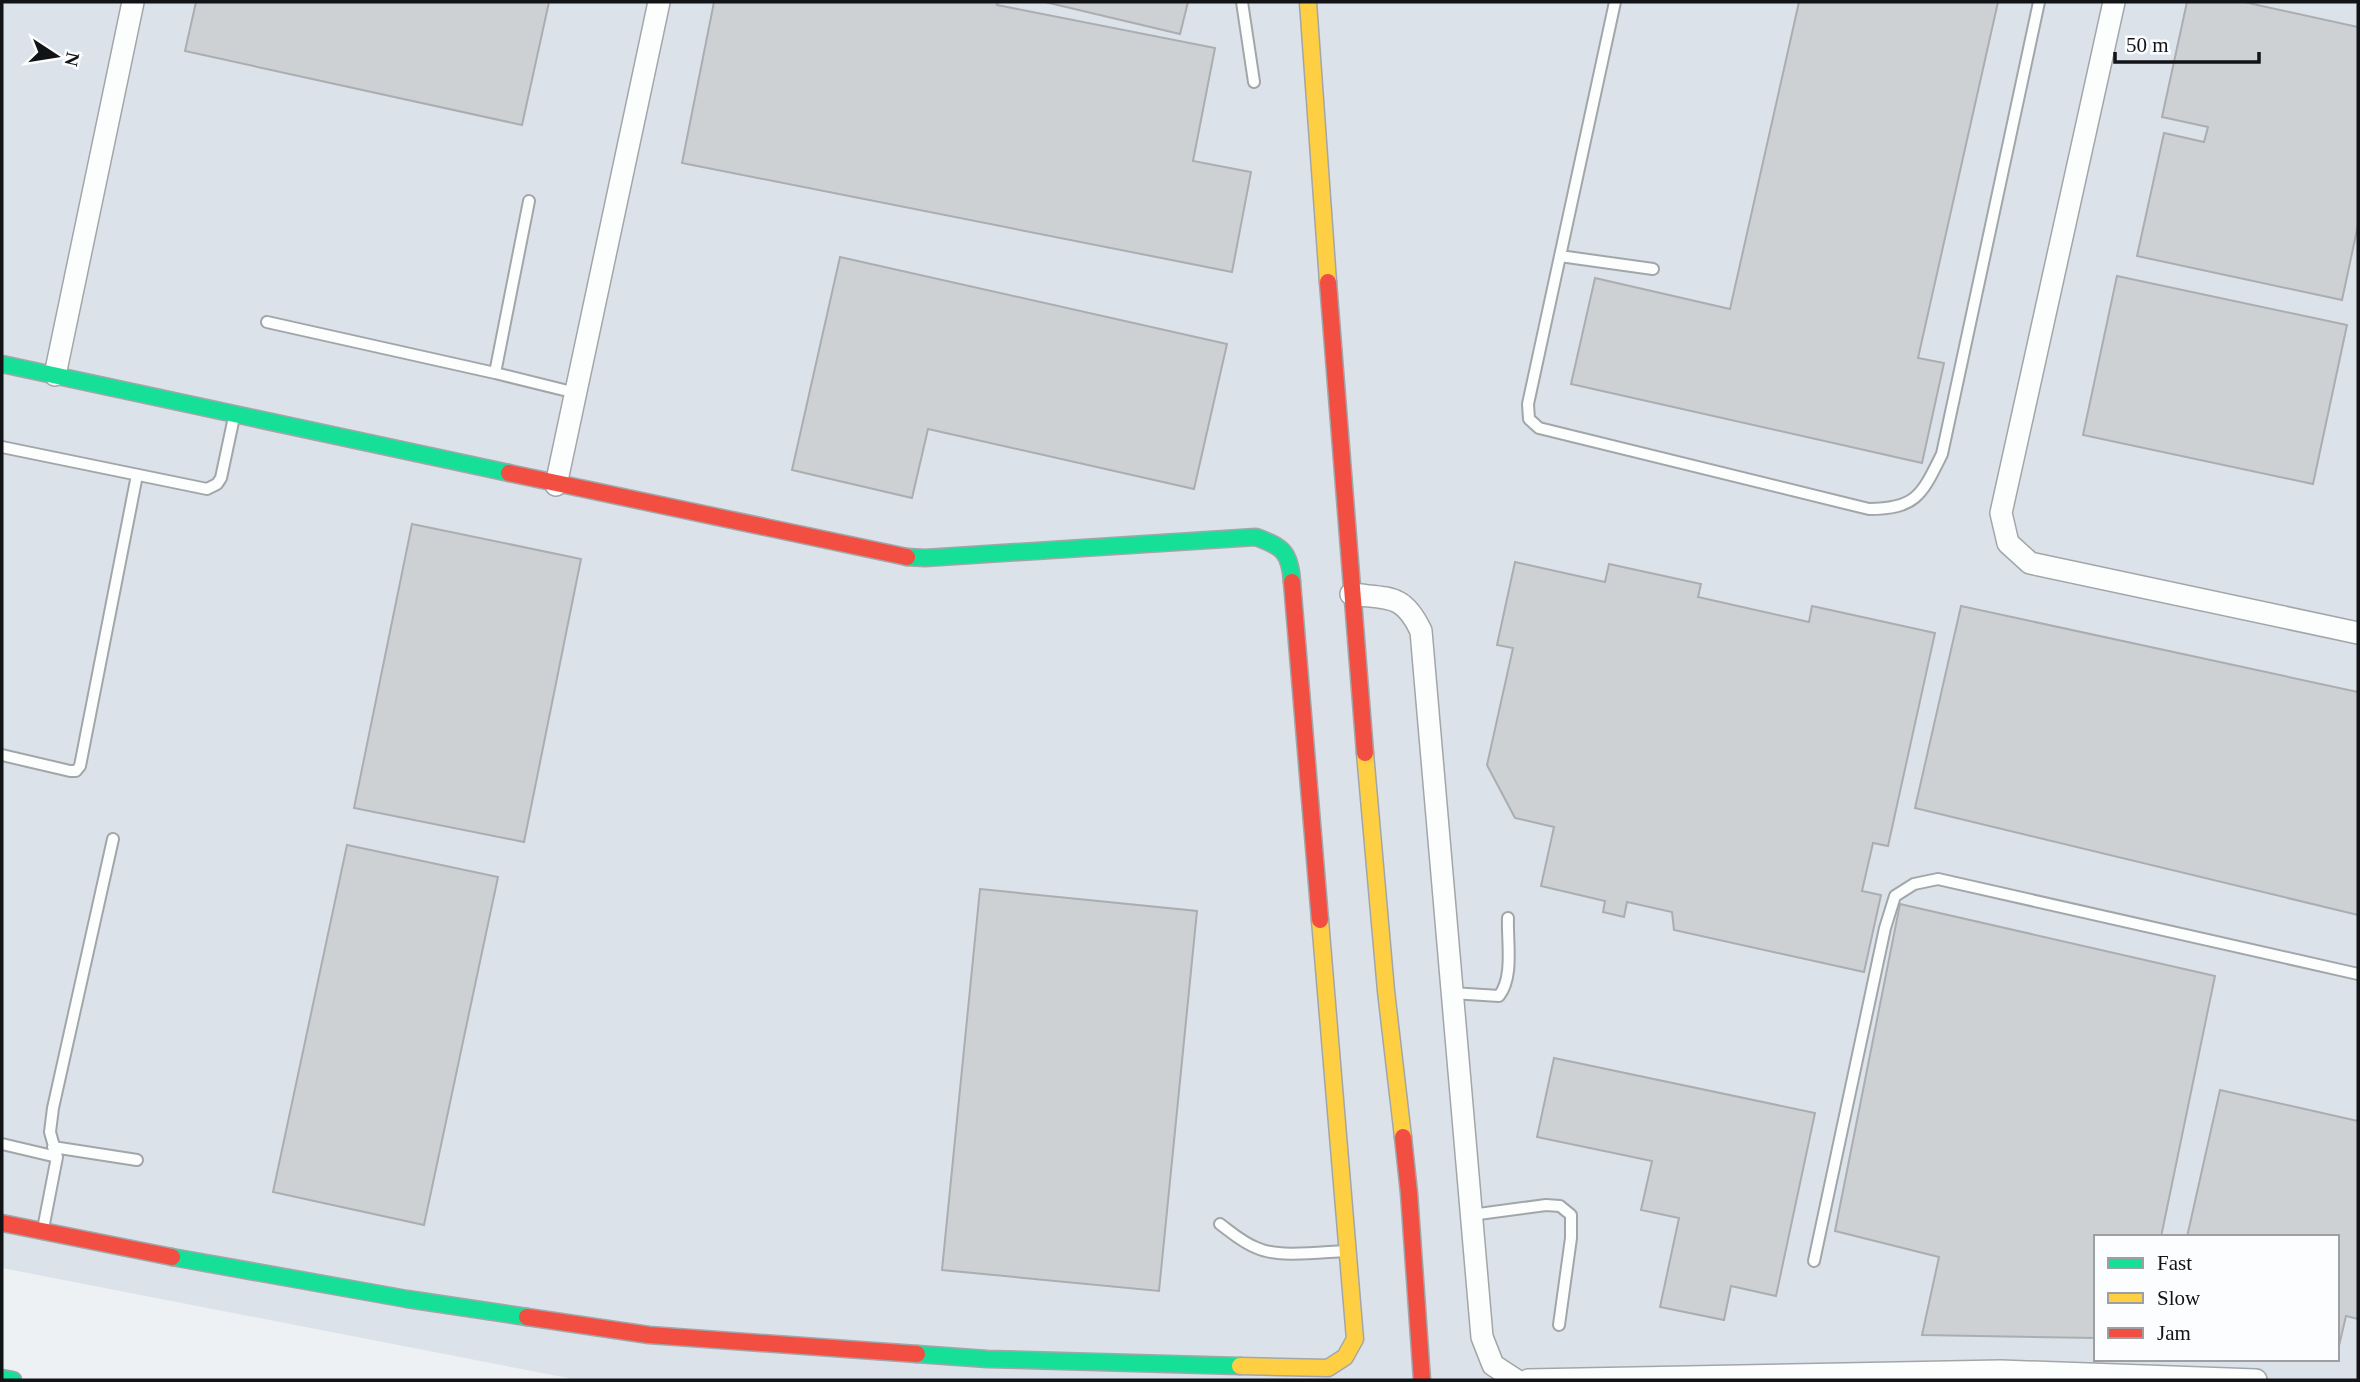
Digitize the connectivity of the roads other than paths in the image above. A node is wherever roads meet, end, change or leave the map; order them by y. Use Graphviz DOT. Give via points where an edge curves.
graph roads {
  1 [pos="133,2"];
  2 [pos="659,2"];
  3 [pos="1242,2"];
  4 [pos="1308,2"];
  5 [pos="1615,2"];
  6 [pos="2039,2"];
  7 [pos="2114,2"];
  8 [pos="1254,82"];
  9 [pos="529,201"];
  10 [pos="1560,256"];
  11 [pos="1653,269"];
  12 [pos="267,322"];
  13 [pos="2,364"];
  14 [pos="495,373"];
  15 [pos="55,375"];
  16 [pos="576,393"];
  17 [pos="235,414"];
  18 [pos="2,447"];
  19 [pos="137,475"];
  20 [pos="556,485"];
  21 [pos="1351,594"];
  22 [pos="2358,633"];
  23 [pos="2,755"];
  24 [pos="113,839"];
  25 [pos="1508,918"];
  26 [pos="2358,974"];
  27 [pos="1452,993"];
  28 [pos="2,1144"];
  29 [pos="55,1152"];
  30 [pos="137,1160"];
  31 [pos="1471,1215"];
  32 [pos="2,1223"];
  33 [pos="1220,1224"];
  34 [pos="43,1231"];
  35 [pos="1348,1251"];
  36 [pos="1814,1261"];
  37 [pos="1559,1325"];
  38 [pos="2,1378"];
  39 [pos="13,1380"];
  40 [pos="1422,1380"];
  41 [pos="1516,1380"];
  42 [pos="1528,1380"];
  43 [pos="2256,1380"];
  1 -- 15 [label="street"];
  2 -- 16 [label="street"];
  3 -- 8 [label="lane"];
  4 -- 21 [label="main road"];
  5 -- 10 [label="lane"];
  6 -- 10 [label="lane" via="1942,454 1913,500 1893,509 1869,509 1539,428 1530,419 1528,404"];
  7 -- 22 [label="street" via="2001,513 2008,543 2030,563"];
  9 -- 14 [label="lane"];
  10 -- 11 [label="lane"];
  12 -- 14 [label="lane"];
  13 -- 15 [label="main road"];
  14 -- 16 [label="lane"];
  15 -- 17 [label="main road"];
  16 -- 20 [label="street"];
  17 -- 19 [label="lane" via="217,484 207,489"];
  17 -- 20 [label="main road"];
  18 -- 19 [label="lane"];
  19 -- 23 [label="lane" via="80,766 70,771"];
  20 -- 35 [label="main road" via="895,556 925,558 1256,537 1280,546 1291,564"];
  21 -- 27 [label="street" via="1399,600 1413,612 1421,631"];
  21 -- 40 [label="main road" via="1409,1193"];
  24 -- 29 [label="lane" via="53,1108 50,1132"];
  25 -- 27 [label="lane" via="1506,987 1499,996"];
  26 -- 36 [label="lane" via="1938,879 1914,884 1895,896 1885,928"];
  27 -- 31 [label="street"];
  28 -- 29 [label="lane"];
  29 -- 30 [label="lane"];
  29 -- 34 [label="lane"];
  31 -- 37 [label="lane" via="1546,1205 1560,1206 1570,1216"];
  31 -- 41 [label="street" via="1482,1337 1493,1365"];
  32 -- 34 [label="main road"];
  33 -- 35 [label="lane" via="1260,1250"];
  34 -- 35 [label="main road" via="407,1299 649,1335 987,1359 1328,1368 1345,1357 1355,1339"];
  38 -- 39 [label="main road"];
  42 -- 43 [label="street" via="2001,1370"];
}
